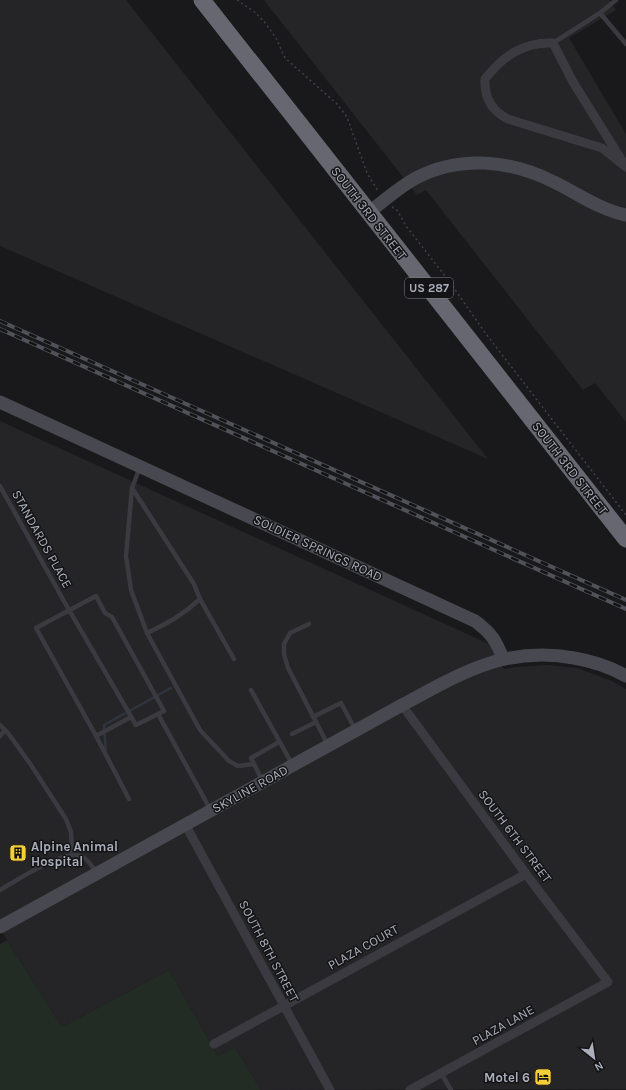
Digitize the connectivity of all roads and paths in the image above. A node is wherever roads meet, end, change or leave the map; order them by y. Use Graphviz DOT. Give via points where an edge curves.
graph roads {
  1 [pos="202,0"];
  2 [pos="237,0"];
  3 [pos="616,0"];
  4 [pos="600,13"];
  5 [pos="553,43"];
  6 [pos="626,44"];
  7 [pos="626,167"];
  8 [pos="383,202"];
  9 [pos="369,212"];
  10 [pos="626,215"];
  11 [pos="2,405"];
  12 [pos="140,466"];
  13 [pos="0,486"];
  14 [pos="132,488"];
  15 [pos="626,515"];
  16 [pos="626,539"];
  17 [pos="200,599"];
  18 [pos="69,610"];
  19 [pos="309,624"];
  20 [pos="147,633"];
  21 [pos="234,659"];
  22 [pos="503,659"];
  23 [pos="626,676"];
  24 [pos="251,690"];
  25 [pos="402,705"];
  26 [pos="158,714"];
  27 [pos="131,717"];
  28 [pos="314,719"];
  29 [pos="0,725"];
  30 [pos="5,730"];
  31 [pos="356,730"];
  32 [pos="292,734"];
  33 [pos="0,736"];
  34 [pos="96,736"];
  35 [pos="279,742"];
  36 [pos="328,746"];
  37 [pos="254,764"];
  38 [pos="293,765"];
  39 [pos="263,782"];
  40 [pos="129,798"];
  41 [pos="211,810"];
  42 [pos="186,824"];
  43 [pos="72,855"];
  44 [pos="97,873"];
  45 [pos="526,874"];
  46 [pos="0,890"];
  47 [pos="0,926"];
  48 [pos="608,982"];
  49 [pos="283,1006"];
  50 [pos="214,1044"];
  51 [pos="441,1073"];
  52 [pos="330,1090"];
  53 [pos="410,1090"];
  54 [pos="451,1090"];
  1 -- 9 [label="highway, SOUTH 3RD STREET / US 287"];
  2 -- 8 [label="path" via="266,24 285,58 337,104 347,117 367,173"];
  3 -- 4 [label="lane"];
  4 -- 5 [label="lane"];
  4 -- 6 [label="lane"];
  5 -- 7 [label="street" via="572,82"];
  5 -- 7 [label="street" via="540,42 526,46 496,66 485,79 486,98 500,115 508,119 602,148"];
  8 -- 9 [label="street"];
  8 -- 10 [label="street" via="416,178 438,169 480,163 497,164 533,173 601,206"];
  8 -- 15 [label="path" via="397,210 406,226 486,334"];
  9 -- 16 [label="highway, SOUTH 3RD STREET / US 287"];
  11 -- 12 [label="street, SOLDIER SPRINGS ROAD"];
  12 -- 14 [label="lane"];
  12 -- 22 [label="street, SOLDIER SPRINGS ROAD" via="476,621 494,637"];
  13 -- 18 [label="lane, STANDARDS PLACE"];
  14 -- 17 [label="lane" via="194,584"];
  14 -- 20 [label="lane" via="126,556 131,590"];
  17 -- 20 [label="lane" via="173,620"];
  17 -- 21 [label="lane"];
  18 -- 26 [label="lane" via="96,596 105,613 112,617 164,710"];
  18 -- 27 [label="lane, STANDARDS PLACE"];
  18 -- 34 [label="lane" via="36,628"];
  19 -- 28 [label="lane" via="290,633 284,644 284,654 288,668"];
  20 -- 37 [label="lane" via="200,730 229,761 238,766"];
  22 -- 23 [label="street" via="544,654 565,656 588,661"];
  22 -- 25 [label="street, SKYLINE ROAD" via="452,678"];
  24 -- 35 [label="lane"];
  25 -- 31 [label="street, SKYLINE ROAD"];
  25 -- 45 [label="street, SOUTH 6TH STREET"];
  26 -- 27 [label="lane" via="136,725"];
  26 -- 41 [label="lane"];
  27 -- 34 [label="lane"];
  28 -- 31 [label="lane" via="341,703"];
  28 -- 32 [label="lane"];
  28 -- 36 [label="lane"];
  29 -- 30 [label="lane"];
  30 -- 33 [label="lane"];
  30 -- 43 [label="lane" via="66,820 71,832"];
  31 -- 36 [label="street, SKYLINE ROAD"];
  34 -- 40 [label="lane"];
  35 -- 37 [label="lane" via="251,758"];
  35 -- 38 [label="lane"];
  36 -- 38 [label="street, SKYLINE ROAD"];
  37 -- 39 [label="lane"];
  38 -- 39 [label="street, SKYLINE ROAD"];
  39 -- 41 [label="street, SKYLINE ROAD"];
  41 -- 42 [label="street, SKYLINE ROAD"];
  42 -- 44 [label="street, SKYLINE ROAD"];
  42 -- 49 [label="street, SOUTH 8TH STREET"];
  43 -- 44 [label="lane" via="82,856 90,862"];
  43 -- 46 [label="lane" via="59,858"];
  44 -- 47 [label="street, SKYLINE ROAD"];
  45 -- 48 [label="street, SOUTH 6TH STREET"];
  45 -- 49 [label="street, PLAZA COURT"];
  48 -- 51 [label="street, PLAZA LANE"];
  49 -- 50 [label="street, PLAZA COURT"];
  49 -- 52 [label="street, SOUTH 8TH STREET"];
  51 -- 53 [label="street, PLAZA LANE"];
  51 -- 54 [label="lane"];
}
